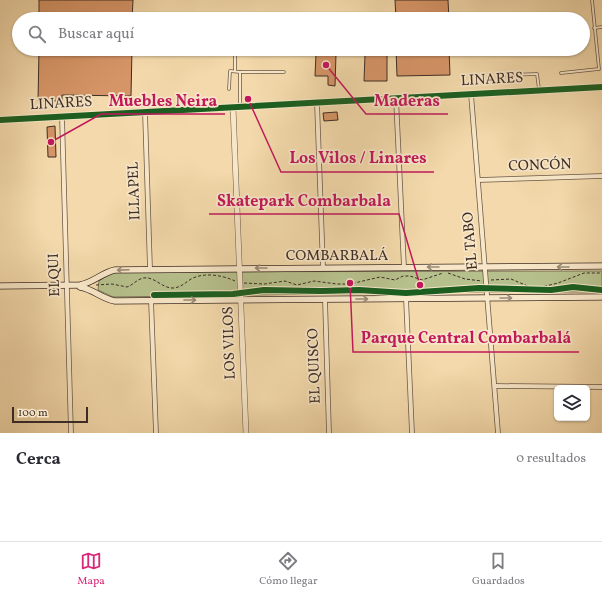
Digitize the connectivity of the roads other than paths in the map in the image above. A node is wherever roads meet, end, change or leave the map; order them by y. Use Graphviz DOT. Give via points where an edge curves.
graph roads {
  1 [pos="592,0"];
  2 [pos="602,27"];
  3 [pos="594,28"];
  4 [pos="235,56"];
  5 [pos="235,71"];
  6 [pos="240,72"];
  7 [pos="284,72"];
  8 [pos="561,72"];
  9 [pos="504,75"];
  10 [pos="602,87"];
  11 [pos="229,89"];
  12 [pos="540,90"];
  13 [pos="471,94"];
  14 [pos="396,98"];
  15 [pos="318,103"];
  16 [pos="233,107"];
  17 [pos="240,107"];
  18 [pos="144,112"];
  19 [pos="62,117"];
  20 [pos="0,120"];
  21 [pos="602,176"];
  22 [pos="478,180"];
  23 [pos="602,266"];
  24 [pos="485,267"];
  25 [pos="240,268"];
  26 [pos="323,268"];
  27 [pos="404,268"];
  28 [pos="150,269"];
  29 [pos="96,282"];
  30 [pos="0,286"];
  31 [pos="67,286"];
  32 [pos="76,286"];
  33 [pos="98,294"];
  34 [pos="602,297"];
  35 [pos="406,298"];
  36 [pos="488,298"];
  37 [pos="241,299"];
  38 [pos="325,299"];
  39 [pos="151,300"];
  40 [pos="495,386"];
  41 [pos="602,387"];
  42 [pos="71,433"];
  43 [pos="156,433"];
  44 [pos="246,433"];
  45 [pos="329,433"];
  46 [pos="412,433"];
  47 [pos="498,433"];
  1 -- 3 [label="lane"];
  2 -- 3 [label="lane"];
  3 -- 8 [label="lane" via="599,69"];
  4 -- 5 [label="lane"];
  5 -- 6 [label="lane"];
  5 -- 11 [label="lane" via="230,71"];
  6 -- 7 [label="lane"];
  6 -- 17 [label="lane"];
  9 -- 12 [label="lane" via="537,74"];
  10 -- 12 [label="street, LINARES"];
  12 -- 13 [label="street, LINARES"];
  13 -- 14 [label="street, LINARES"];
  13 -- 22 [label="street, EL TABO"];
  14 -- 15 [label="street, LINARES"];
  14 -- 27 [label="street"];
  15 -- 17 [label="street, LINARES"];
  15 -- 26 [label="street"];
  16 -- 17 [label="street, LINARES"];
  16 -- 18 [label="street, LINARES"];
  16 -- 25 [label="street, LOS VILOS"];
  18 -- 19 [label="street, LINARES"];
  18 -- 28 [label="street, ILLAPEL"];
  19 -- 20 [label="street, LINARES"];
  19 -- 31 [label="street, ELQUI"];
  21 -- 22 [label="street, CONCÓN"];
  22 -- 24 [label="street, EL TABO"];
  23 -- 24 [label="main road, COMBARBALÁ, one-way"];
  24 -- 27 [label="main road, COMBARBALÁ, one-way"];
  24 -- 36 [label="street, EL TABO"];
  26 -- 25 [label="main road, COMBARBALÁ, one-way"];
  25 -- 28 [label="main road, COMBARBALÁ"];
  25 -- 37 [label="street, LOS VILOS"];
  26 -- 27 [label="main road, COMBARBALÁ"];
  28 -- 29 [label="main road, COMBARBALÁ, one-way" via="112,271"];
  29 -- 32 [label="main road, COMBARBALÁ"];
  29 -- 33 [label="main road"];
  30 -- 31 [label="main road, COMBARBALÁ"];
  31 -- 32 [label="main road, COMBARBALÁ"];
  31 -- 42 [label="street, ELQUI"];
  32 -- 33 [label="main road, COMBARBALÁ"];
  33 -- 39 [label="main road, COMBARBALÁ" via="115,301"];
  36 -- 34 [label="main road, COMBARBALÁ, one-way"];
  35 -- 36 [label="main road, COMBARBALÁ"];
  38 -- 35 [label="main road, COMBARBALÁ, one-way"];
  35 -- 46 [label="street"];
  36 -- 40 [label="street, EL TABO"];
  37 -- 38 [label="main road, COMBARBALÁ"];
  39 -- 37 [label="main road, COMBARBALÁ, one-way"];
  37 -- 44 [label="street, LOS VILOS"];
  38 -- 45 [label="street, EL QUISCO"];
  39 -- 43 [label="street"];
  40 -- 41 [label="street"];
  40 -- 47 [label="street, EL TABO"];
}
